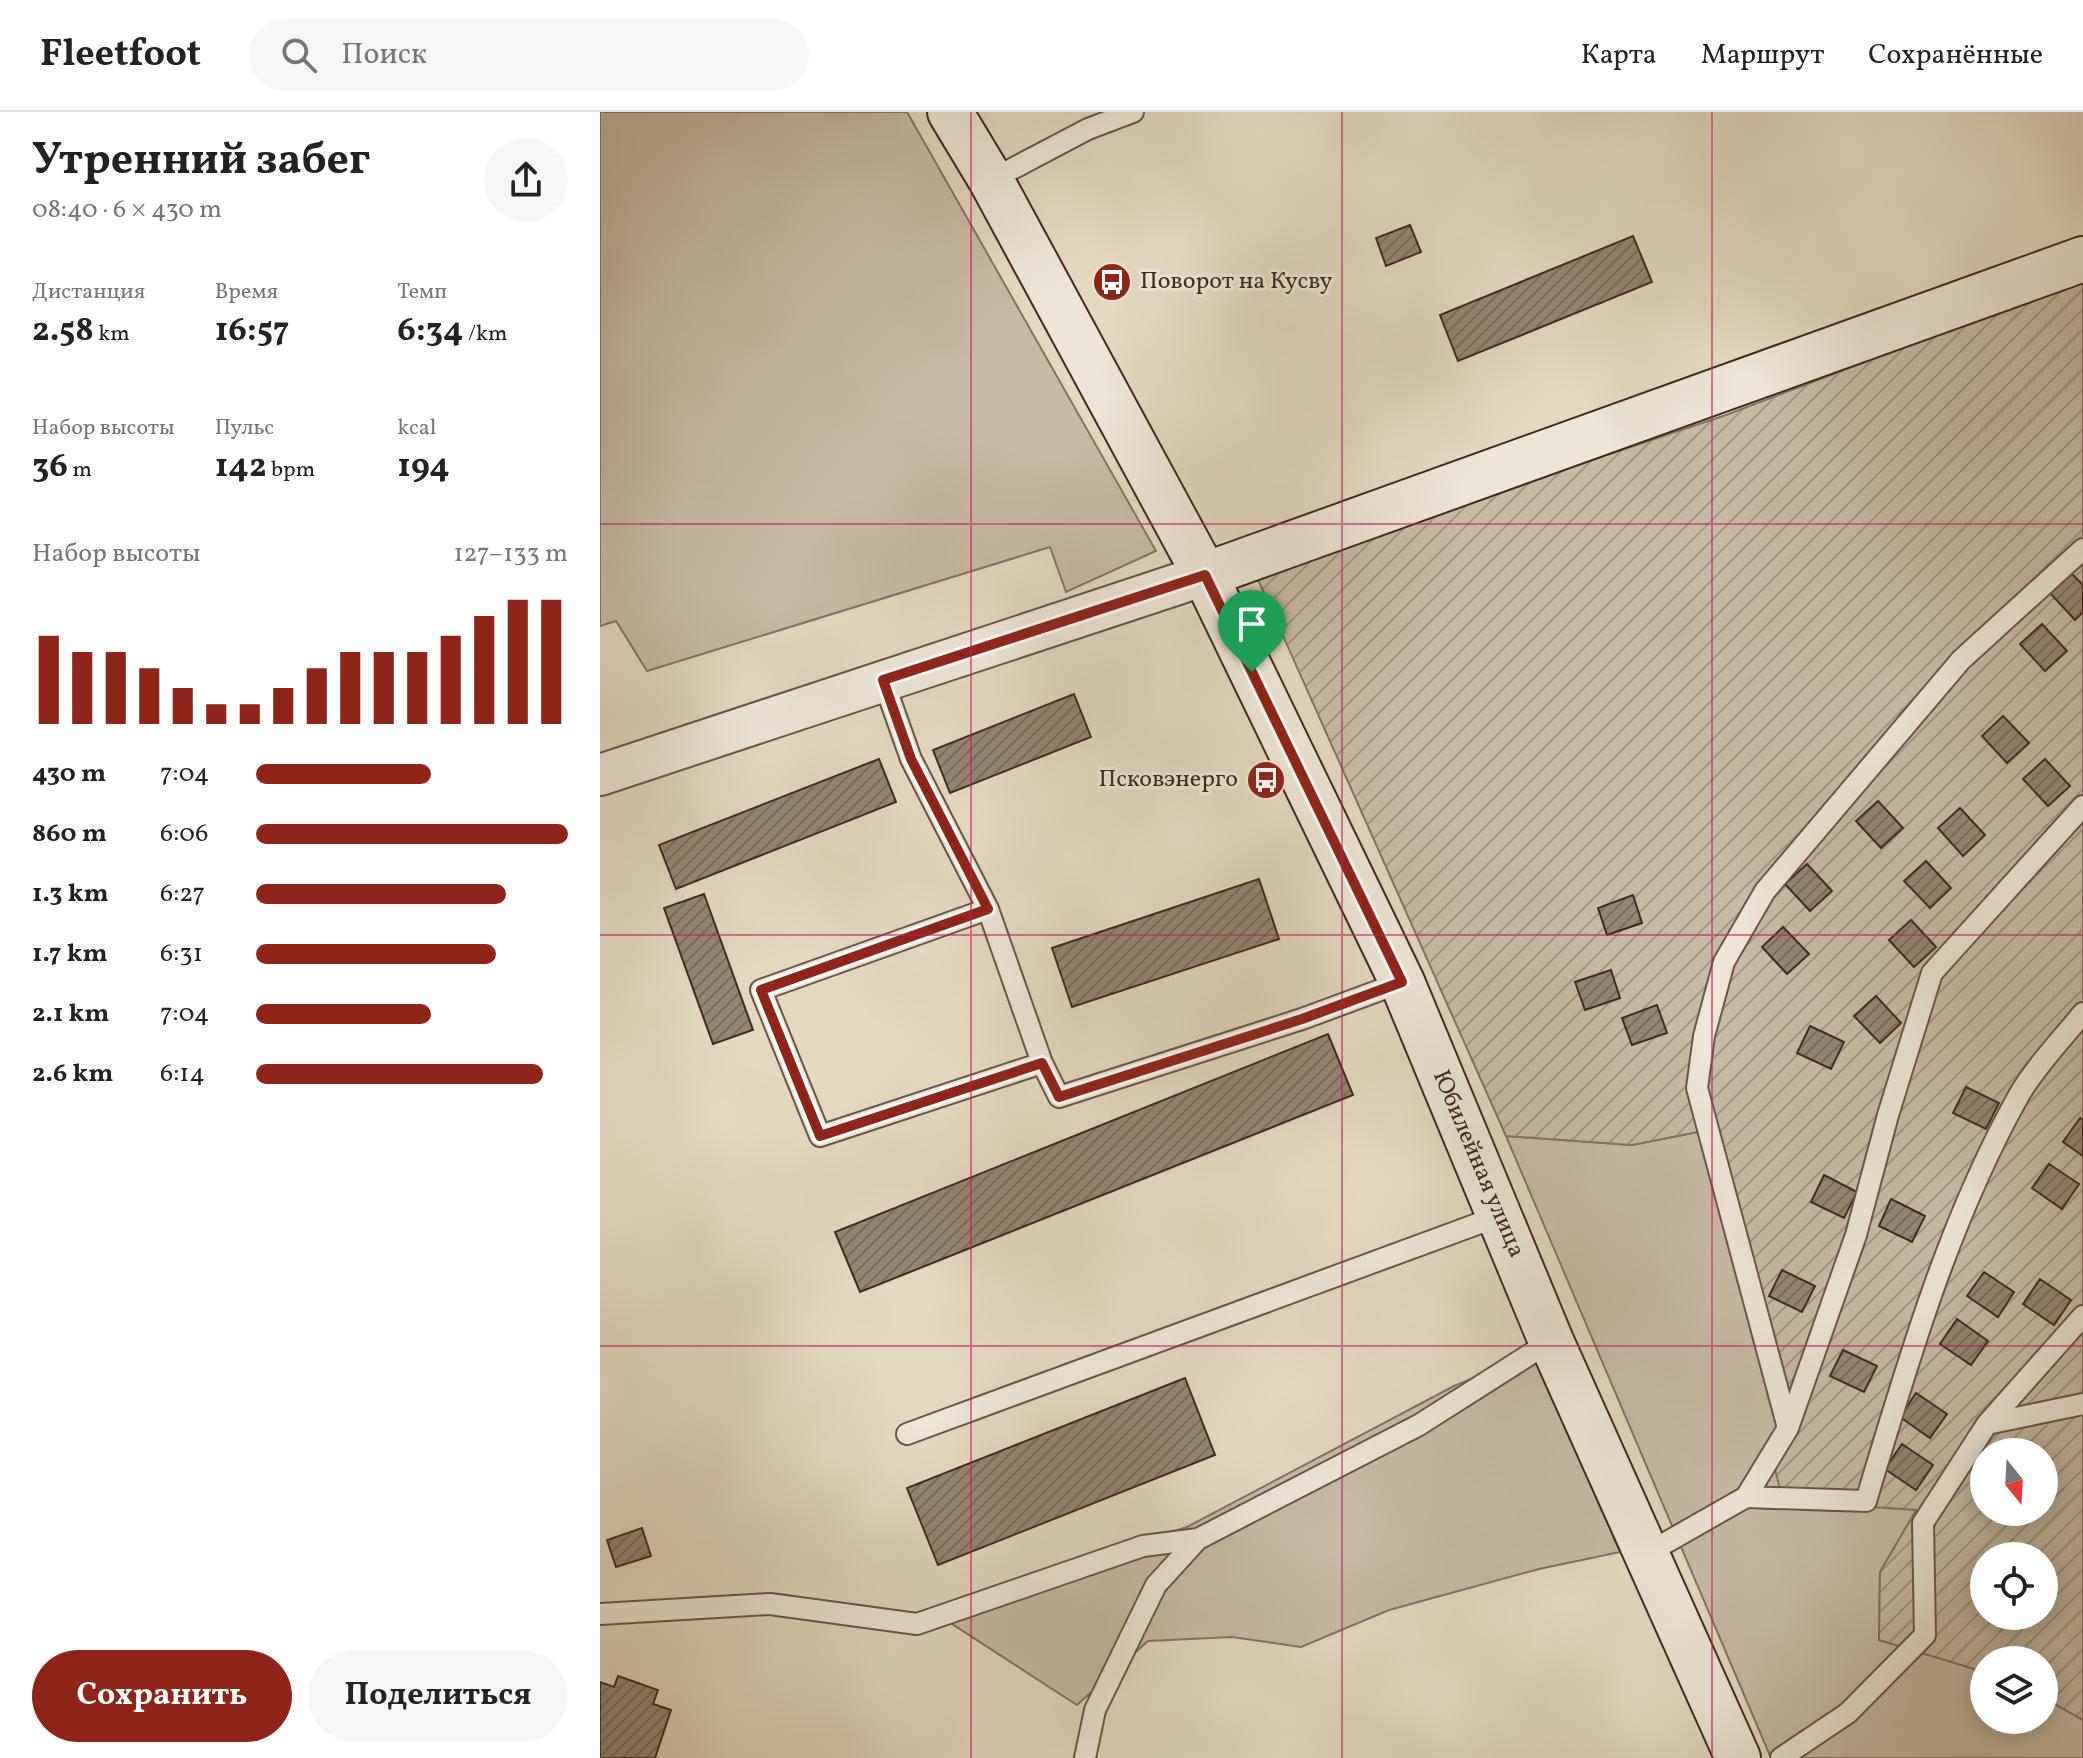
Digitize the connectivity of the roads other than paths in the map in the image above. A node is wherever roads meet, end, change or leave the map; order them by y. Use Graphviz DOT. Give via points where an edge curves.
graph roads {
  1 [pos="950,112"];
  2 [pos="1133,112"];
  3 [pos="991,180"];
  4 [pos="2083,259"];
  5 [pos="2083,549"];
  6 [pos="1205,575"];
  7 [pos="883,680"];
  8 [pos="600,775"];
  9 [pos="2083,806"];
  10 [pos="988,909"];
  11 [pos="1402,982"];
  12 [pos="2083,1013"];
  13 [pos="1042,1063"];
  14 [pos="1499,1216"];
  15 [pos="2083,1316"];
  16 [pos="1551,1341"];
  17 [pos="2083,1404"];
  18 [pos="1987,1424"];
  19 [pos="1788,1428"];
  20 [pos="907,1434"];
  21 [pos="1746,1497"];
  22 [pos="1198,1539"];
  23 [pos="1646,1554"];
  24 [pos="600,1614"];
  25 [pos="1085,1758"];
  26 [pos="1738,1758"];
  27 [pos="1781,1758"];
  1 -- 3 [label="street, Юбилейная улица"];
  2 -- 3 [label="lane" via="1088,129"];
  3 -- 6 [label="street, Юбилейная улица"];
  4 -- 6 [label="street"];
  5 -- 19 [label="lane" via="1961,660 1765,891 1724,962 1704,1036 1697,1088"];
  6 -- 7 [label="street"];
  6 -- 11 [label="street, Юбилейная улица"];
  7 -- 8 [label="street"];
  7 -- 10 [label="lane" via="911,759"];
  9 -- 19 [label="lane" via="1932,973 1856,1235"];
  10 -- 13 [label="lane"];
  10 -- 13 [label="lane" via="761,990 820,1136"];
  11 -- 13 [label="lane" via="1059,1097"];
  11 -- 14 [label="street, Юбилейная улица"];
  12 -- 21 [label="lane" via="2021,1092 1965,1206 1920,1322 1866,1501"];
  14 -- 16 [label="street, Юбилейная улица"];
  14 -- 20 [label="lane"];
  15 -- 18 [label="lane"];
  16 -- 22 [label="lane" via="1419,1425"];
  16 -- 23 [label="street, Юбилейная улица"];
  17 -- 18 [label="lane"];
  18 -- 27 [label="lane" via="1923,1523 1925,1635 1848,1713"];
  19 -- 21 [label="lane"];
  21 -- 23 [label="lane"];
  22 -- 24 [label="lane" via="1143,1546 917,1624 770,1604"];
  22 -- 25 [label="lane" via="1156,1585 1095,1710"];
  23 -- 26 [label="street, Юбилейная улица"];
}
